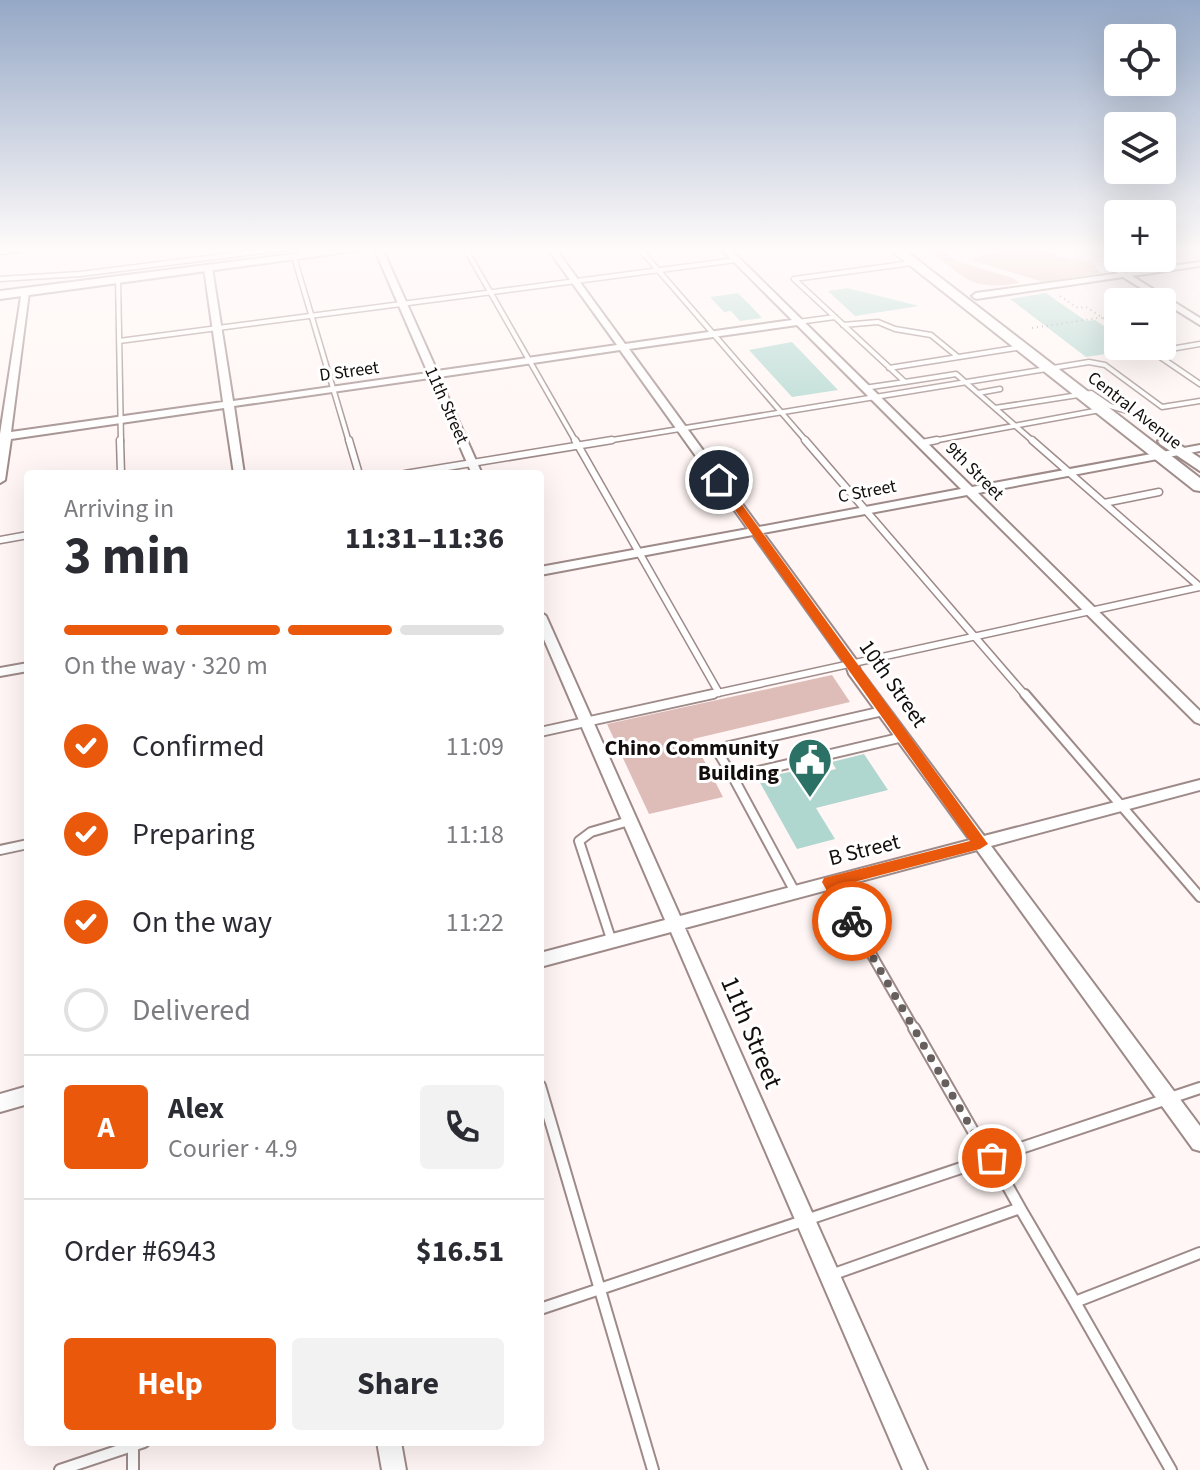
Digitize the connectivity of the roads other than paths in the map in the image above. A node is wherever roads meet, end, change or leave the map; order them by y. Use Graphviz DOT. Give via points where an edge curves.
graph roads {
  1 [pos="21,317"];
  2 [pos="119,317"];
  3 [pos="214,317"];
  4 [pos="299,317"];
  5 [pos="312,317"];
  6 [pos="408,317"];
  7 [pos="505,317"];
  8 [pos="601,317"];
  9 [pos="698,317"];
  10 [pos="793,317"];
  11 [pos="835,317"];
  12 [pos="985,317"];
  13 [pos="1003,317"];
  14 [pos="798,322"];
  15 [pos="843,325"];
  16 [pos="216,328"];
  17 [pos="713,334"];
  18 [pos="119,341"];
  19 [pos="1200,344"];
  20 [pos="624,347"];
  21 [pos="1022,347"];
  22 [pos="958,357"];
  23 [pos="531,360"];
  24 [pos="940,360"];
  25 [pos="1068,365"];
  26 [pos="889,368"];
  27 [pos="1049,369"];
  28 [pos="434,374"];
  29 [pos="956,374"];
  30 [pos="905,382"];
  31 [pos="966,383"];
  32 [pos="1200,384"];
  33 [pos="335,389"];
  34 [pos="1000,389"];
  35 [pos="869,393"];
  36 [pos="978,393"];
  37 [pos="1082,394"];
  38 [pos="1200,401"];
  39 [pos="228,404"];
  40 [pos="995,408"];
  41 [pos="1102,410"];
  42 [pos="1127,411"];
  43 [pos="779,412"];
  44 [pos="120,420"];
  45 [pos="1015,425"];
  46 [pos="682,429"];
  47 [pos="3,437"];
  48 [pos="922,443"];
  49 [pos="576,445"];
  50 [pos="1200,448"];
  51 [pos="1180,452"];
  52 [pos="1161,456"];
  53 [pos="473,463"];
  54 [pos="1200,466"];
  55 [pos="121,470"];
  56 [pos="238,470"];
  57 [pos="358,470"];
  58 [pos="430,470"];
  59 [pos="476,470"];
  60 [pos="1070,472"];
  61 [pos="0,480"];
  62 [pos="1200,486"];
  63 [pos="969,490"];
  64 [pos="1159,492"];
  65 [pos="1104,503"];
  66 [pos="865,510"];
  67 [pos="756,531"];
  68 [pos="24,536"];
  69 [pos="0,540"];
  70 [pos="638,553"];
  71 [pos="544,570"];
  72 [pos="1200,587"];
  73 [pos="1089,611"];
  74 [pos="544,625"];
  75 [pos="974,637"];
  76 [pos="852,664"];
  77 [pos="24,668"];
  78 [pos="0,672"];
  79 [pos="719,693"];
  80 [pos="883,711"];
  81 [pos="1200,719"];
  82 [pos="586,722"];
  83 [pos="544,731"];
  84 [pos="903,737"];
  85 [pos="733,777"];
  86 [pos="1200,785"];
  87 [pos="1121,805"];
  88 [pos="629,821"];
  89 [pos="980,844"];
  90 [pos="24,845"];
  91 [pos="0,850"];
  92 [pos="830,882"];
  93 [pos="795,892"];
  94 [pos="1200,897"];
  95 [pos="677,925"];
  96 [pos="612,942"];
  97 [pos="544,959"];
  98 [pos="1200,1088"];
  99 [pos="24,1096"];
  100 [pos="544,1099"];
  101 [pos="1169,1099"];
  102 [pos="0,1103"];
  103 [pos="1200,1142"];
  104 [pos="990,1158"];
  105 [pos="1020,1208"];
  106 [pos="805,1221"];
  107 [pos="1200,1253"];
  108 [pos="829,1276"];
  109 [pos="601,1289"];
  110 [pos="1075,1302"];
  111 [pos="544,1308"];
  112 [pos="128,1446"];
  113 [pos="136,1446"];
  114 [pos="390,1446"];
  115 [pos="60,1470"];
  116 [pos="133,1470"];
  117 [pos="394,1470"];
  118 [pos="653,1470"];
  119 [pos="915,1470"];
  120 [pos="1171,1470"];
  1 -- 47 [label="street"];
  2 -- 18 [label="lane"];
  3 -- 16 [label="street"];
  4 -- 16 [label="lane"];
  5 -- 33 [label="lane"];
  6 -- 28 [label="street, 11th Street"];
  7 -- 23 [label="lane"];
  8 -- 20 [label="street, 10th Street"];
  9 -- 17 [label="lane"];
  10 -- 14 [label="street, 9th Street"];
  11 -- 14 [label="lane"];
  11 -- 15 [label="lane"];
  12 -- 21 [label="main road, Central Avenue"];
  13 -- 25 [label="main road, Central Avenue"];
  14 -- 17 [label="street, D Street"];
  14 -- 35 [label="street, 9th Street"];
  15 -- 22 [label="lane" via="878,322 931,335"];
  15 -- 26 [label="lane"];
  16 -- 18 [label="lane"];
  16 -- 39 [label="street"];
  17 -- 20 [label="street, D Street"];
  17 -- 43 [label="lane"];
  18 -- 44 [label="lane"];
  19 -- 32 [label="lane" via="1153,352"];
  20 -- 23 [label="street, D Street"];
  20 -- 46 [label="street, 10th Street"];
  21 -- 22 [label="lane"];
  21 -- 27 [label="main road, Central Avenue"];
  22 -- 24 [label="lane"];
  23 -- 28 [label="street, D Street"];
  23 -- 49 [label="lane"];
  24 -- 26 [label="lane"];
  24 -- 29 [label="lane"];
  25 -- 27 [label="lane"];
  25 -- 38 [label="lane" via="1105,365 1162,407"];
  25 -- 42 [label="main road, Central Avenue"];
  26 -- 30 [label="lane"];
  27 -- 31 [label="lane"];
  27 -- 37 [label="main road, Central Avenue"];
  28 -- 33 [label="street, D Street"];
  28 -- 53 [label="street, 11th Street"];
  29 -- 30 [label="lane"];
  29 -- 31 [label="lane"];
  30 -- 35 [label="lane"];
  31 -- 35 [label="lane"];
  31 -- 36 [label="lane"];
  33 -- 39 [label="street, D Street"];
  33 -- 57 [label="lane"];
  34 -- 36 [label="lane"];
  35 -- 43 [label="lane"];
  35 -- 48 [label="street, 9th Street"];
  36 -- 40 [label="lane"];
  37 -- 40 [label="lane"];
  37 -- 41 [label="main road, Central Avenue"];
  37 -- 42 [label="lane" via="1094,394"];
  39 -- 44 [label="street, D Street"];
  39 -- 56 [label="street"];
  40 -- 45 [label="lane"];
  41 -- 45 [label="lane"];
  41 -- 52 [label="main road, Central Avenue"];
  42 -- 51 [label="main road, Central Avenue"];
  43 -- 46 [label="lane"];
  43 -- 66 [label="lane"];
  44 -- 47 [label="street, D Street"];
  44 -- 55 [label="lane"];
  45 -- 48 [label="lane"];
  45 -- 60 [label="lane"];
  46 -- 49 [label="lane"];
  46 -- 67 [label="street, 10th Street"];
  47 -- 61 [label="street"];
  48 -- 63 [label="street, 9th Street"];
  49 -- 53 [label="lane"];
  49 -- 70 [label="lane"];
  50 -- 51 [label="street, C Street"];
  51 -- 52 [label="street, C Street"];
  51 -- 54 [label="main road, Central Avenue"];
  52 -- 60 [label="street, C Street"];
  52 -- 62 [label="main road, Central Avenue"];
  53 -- 58 [label="lane"];
  53 -- 59 [label="street, 11th Street"];
  60 -- 63 [label="street, C Street"];
  60 -- 65 [label="lane"];
  63 -- 66 [label="street, C Street"];
  63 -- 73 [label="street, 9th Street"];
  64 -- 65 [label="lane"];
  65 -- 72 [label="lane"];
  66 -- 67 [label="street, C Street"];
  66 -- 75 [label="lane"];
  67 -- 70 [label="street, C Street"];
  67 -- 76 [label="street, 10th Street"];
  68 -- 69 [label="lane"];
  70 -- 71 [label="street, C Street"];
  70 -- 79 [label="lane"];
  72 -- 73 [label="lane"];
  73 -- 75 [label="lane"];
  73 -- 81 [label="street, 9th Street"];
  74 -- 82 [label="street, 11th Street"];
  75 -- 76 [label="lane"];
  75 -- 87 [label="lane"];
  76 -- 79 [label="lane"];
  76 -- 80 [label="street, 10th Street"];
  77 -- 78 [label="street"];
  79 -- 82 [label="lane"];
  80 -- 84 [label="street, 10th Street"];
  80 -- 85 [label="lane" via="716,749"];
  82 -- 83 [label="lane"];
  82 -- 88 [label="street, 11th Street"];
  84 -- 85 [label="lane"];
  84 -- 89 [label="street, 10th Street"];
  85 -- 93 [label="lane"];
  86 -- 87 [label="street, B Street"];
  87 -- 89 [label="street, B Street"];
  87 -- 94 [label="lane"];
  88 -- 95 [label="street, 11th Street"];
  88 -- 96 [label="lane" via="579,841"];
  89 -- 92 [label="street, B Street"];
  89 -- 101 [label="street, 10th Street"];
  90 -- 91 [label="lane"];
  92 -- 93 [label="street, B Street"];
  92 -- 104 [label="lane"];
  93 -- 95 [label="street, B Street"];
  95 -- 96 [label="street, B Street"];
  95 -- 106 [label="street, 11th Street"];
  96 -- 97 [label="street, B Street"];
  98 -- 101 [label="lane"];
  99 -- 102 [label="street"];
  100 -- 109 [label="lane"];
  101 -- 103 [label="street, 10th Street"];
  101 -- 104 [label="lane"];
  104 -- 105 [label="lane"];
  104 -- 106 [label="lane"];
  105 -- 108 [label="lane"];
  105 -- 110 [label="lane"];
  106 -- 108 [label="street, 11th Street"];
  106 -- 109 [label="lane"];
  107 -- 110 [label="lane"];
  108 -- 119 [label="street, 11th Street"];
  109 -- 111 [label="lane"];
  109 -- 118 [label="lane"];
  110 -- 120 [label="lane"];
  112 -- 115 [label="lane"];
  113 -- 116 [label="lane"];
  114 -- 117 [label="street"];
}
